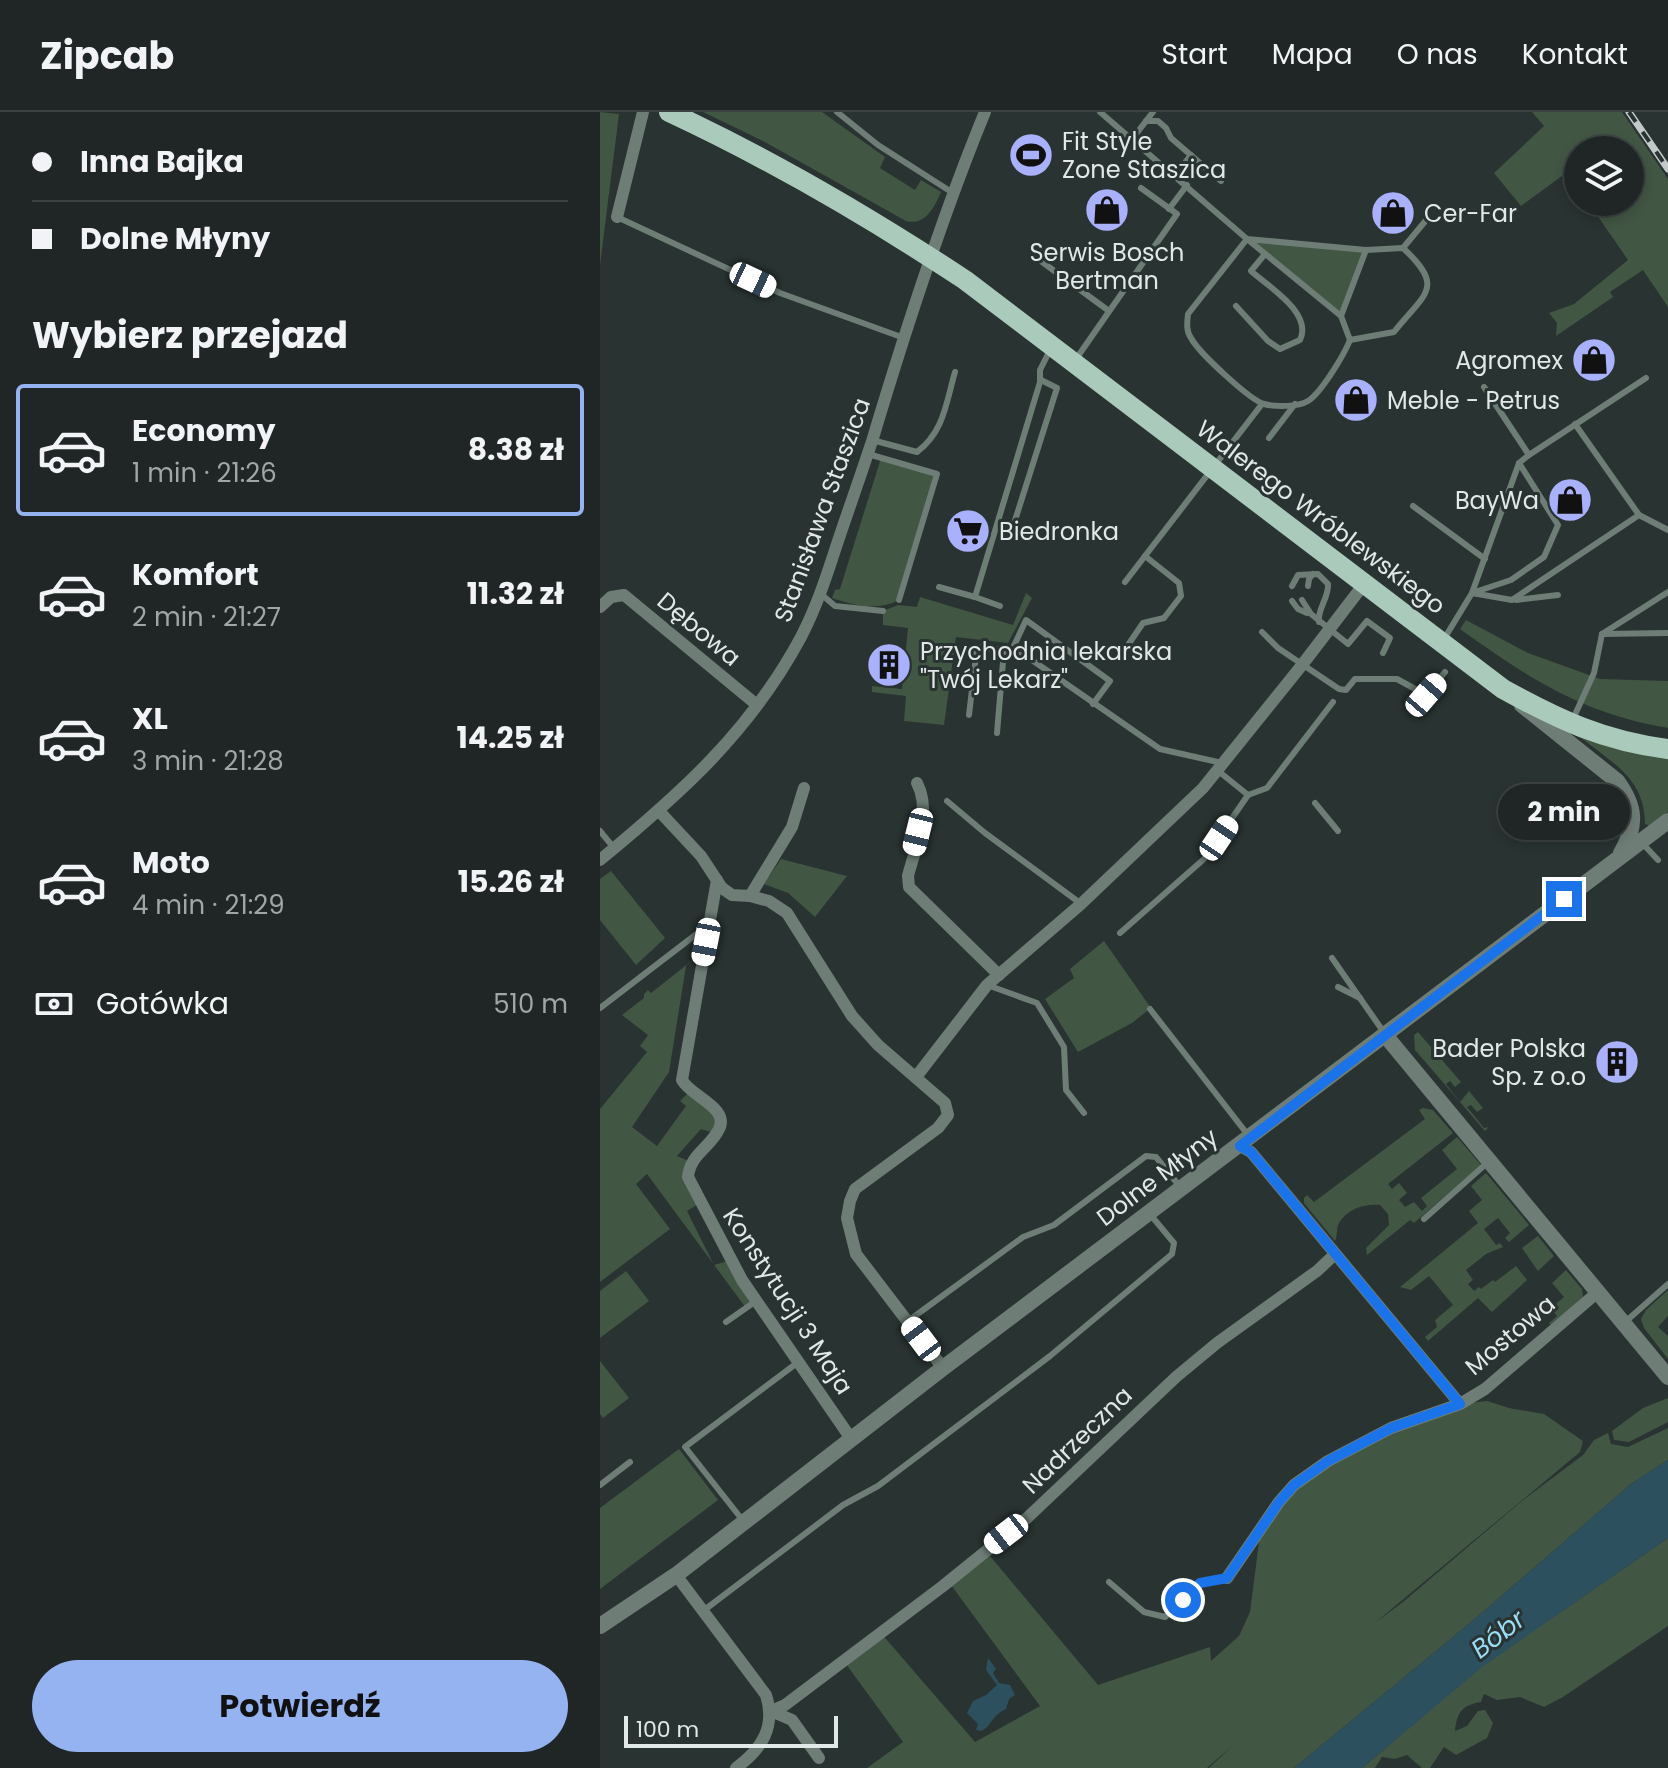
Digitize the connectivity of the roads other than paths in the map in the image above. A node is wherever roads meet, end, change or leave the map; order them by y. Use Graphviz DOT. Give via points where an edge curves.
graph roads {
  1 [pos="643,112"];
  2 [pos="669,112"];
  3 [pos="837,112"];
  4 [pos="985,112"];
  5 [pos="1100,112"];
  6 [pos="1153,112"];
  7 [pos="1146,121"];
  8 [pos="1133,138"];
  9 [pos="1191,155"];
  10 [pos="1175,175"];
  11 [pos="1221,181"];
  12 [pos="1187,185"];
  13 [pos="1141,188"];
  14 [pos="953,193"];
  15 [pos="1169,209"];
  16 [pos="617,217"];
  17 [pos="1427,219"];
  18 [pos="1247,239"];
  19 [pos="1403,248"];
  20 [pos="1366,250"];
  21 [pos="1265,254"];
  22 [pos="1034,256"];
  23 [pos="930,257"];
  24 [pos="1236,306"];
  25 [pos="1109,311"];
  26 [pos="1341,316"];
  27 [pos="904,338"];
  28 [pos="1350,340"];
  29 [pos="1053,346"];
  30 [pos="1074,362"];
  31 [pos="955,372"];
  32 [pos="1646,378"];
  33 [pos="1041,380"];
  34 [pos="1484,387"];
  35 [pos="1262,404"];
  36 [pos="1295,404"];
  37 [pos="1575,424"];
  38 [pos="1269,438"];
  39 [pos="872,440"];
  40 [pos="868,454"];
  41 [pos="1529,455"];
  42 [pos="1519,463"];
  43 [pos="1213,468"];
  44 [pos="1413,506"];
  45 [pos="1639,515"];
  46 [pos="1668,530"];
  47 [pos="1011,533"];
  48 [pos="1145,556"];
  49 [pos="1485,559"];
  50 [pos="1313,574"];
  51 [pos="1125,582"];
  52 [pos="1364,584"];
  53 [pos="1292,586"];
  54 [pos="1305,586"];
  55 [pos="939,587"];
  56 [pos="1668,592"];
  57 [pos="1472,593"];
  58 [pos="821,594"];
  59 [pos="1558,595"];
  60 [pos="975,597"];
  61 [pos="899,600"];
  62 [pos="1306,600"];
  63 [pos="1512,600"];
  64 [pos="1292,601"];
  65 [pos="1000,606"];
  66 [pos="600,607"];
  67 [pos="883,611"];
  68 [pos="1311,614"];
  69 [pos="1324,626"];
  70 [pos="1262,632"];
  71 [pos="1668,633"];
  72 [pos="1602,634"];
  73 [pos="1442,642"];
  74 [pos="1128,645"];
  75 [pos="1008,651"];
  76 [pos="1383,653"];
  77 [pos="1302,665"];
  78 [pos="1445,672"];
  79 [pos="1503,689"];
  80 [pos="1333,702"];
  81 [pos="1093,704"];
  82 [pos="757,705"];
  83 [pos="969,715"];
  84 [pos="1571,725"];
  85 [pos="997,733"];
  86 [pos="1668,749"];
  87 [pos="1220,766"];
  88 [pos="917,783"];
  89 [pos="804,788"];
  90 [pos="1248,795"];
  91 [pos="947,801"];
  92 [pos="1315,803"];
  93 [pos="659,811"];
  94 [pos="1668,821"];
  95 [pos="600,831"];
  96 [pos="1338,831"];
  97 [pos="1641,841"];
  98 [pos="614,848"];
  99 [pos="1618,858"];
  100 [pos="600,860"];
  101 [pos="1658,860"];
  102 [pos="717,880"];
  103 [pos="750,896"];
  104 [pos="1081,904"];
  105 [pos="710,924"];
  106 [pos="1120,933"];
  107 [pos="1332,958"];
  108 [pos="999,975"];
  109 [pos="987,985"];
  110 [pos="1338,987"];
  111 [pos="1361,998"];
  112 [pos="600,1008"];
  113 [pos="1150,1009"];
  114 [pos="1385,1035"];
  115 [pos="916,1077"];
  116 [pos="1084,1113"];
  117 [pos="1245,1142"];
  118 [pos="1490,1160"];
  119 [pos="1181,1188"];
  120 [pos="1149,1213"];
  121 [pos="1424,1219"];
  122 [pos="1334,1255"];
  123 [pos="1668,1284"];
  124 [pos="1599,1291"];
  125 [pos="756,1301"];
  126 [pos="908,1321"];
  127 [pos="726,1322"];
  128 [pos="1624,1323"];
  129 [pos="798,1363"];
  130 [pos="943,1368"];
  131 [pos="1668,1377"];
  132 [pos="1460,1404"];
  133 [pos="852,1440"];
  134 [pos="630,1462"];
  135 [pos="600,1485"];
  136 [pos="744,1522"];
  137 [pos="676,1575"];
  138 [pos="1227,1578"];
  139 [pos="1109,1582"];
  140 [pos="703,1611"];
  141 [pos="600,1626"];
  142 [pos="771,1711"];
  143 [pos="819,1758"];
  144 [pos="736,1768"];
  1 -- 16 [label="street"];
  2 -- 23 [label="main road, Walerego Wróblewskiego"];
  3 -- 14 [label="lane"];
  4 -- 14 [label="street, Stanisława Staszica"];
  5 -- 8 [label="lane"];
  6 -- 7 [label="lane"];
  7 -- 8 [label="lane"];
  7 -- 9 [label="lane" via="1158,121"];
  8 -- 10 [label="lane"];
  9 -- 10 [label="lane"];
  9 -- 11 [label="lane"];
  10 -- 12 [label="lane"];
  12 -- 15 [label="lane"];
  12 -- 18 [label="lane"];
  13 -- 15 [label="lane"];
  14 -- 23 [label="street, Stanisława Staszica"];
  15 -- 25 [label="lane" via="1177,214"];
  16 -- 27 [label="lane" via="780,293"];
  17 -- 19 [label="lane"];
  18 -- 20 [label="lane"];
  18 -- 21 [label="lane"];
  18 -- 35 [label="lane" via="1188,314 1187,327 1209,360"];
  19 -- 20 [label="lane"];
  19 -- 28 [label="lane" via="1428,277 1428,290 1394,332"];
  20 -- 26 [label="lane"];
  21 -- 24 [label="lane" via="1251,271 1302,318 1305,331 1300,340 1280,349"];
  21 -- 26 [label="lane"];
  22 -- 25 [label="lane"];
  23 -- 27 [label="street, Stanisława Staszica"];
  23 -- 29 [label="main road, Walerego Wróblewskiego"];
  25 -- 30 [label="lane"];
  26 -- 28 [label="lane"];
  27 -- 39 [label="street, Stanisława Staszica"];
  28 -- 36 [label="lane" via="1343,358 1309,401"];
  29 -- 30 [label="main road, Walerego Wróblewskiego"];
  29 -- 33 [label="lane" via="1040,370"];
  30 -- 43 [label="main road, Walerego Wróblewskiego"];
  31 -- 39 [label="lane" via="939,429 929,443 917,452"];
  32 -- 37 [label="lane"];
  33 -- 47 [label="lane" via="1057,388"];
  33 -- 60 [label="lane"];
  34 -- 41 [label="lane"];
  35 -- 36 [label="lane"];
  35 -- 43 [label="lane"];
  36 -- 38 [label="lane"];
  37 -- 41 [label="lane"];
  37 -- 45 [label="lane"];
  39 -- 40 [label="street, Stanisława Staszica"];
  40 -- 58 [label="street, Stanisława Staszica"];
  40 -- 61 [label="lane" via="937,474"];
  41 -- 42 [label="lane"];
  42 -- 49 [label="lane"];
  42 -- 57 [label="lane" via="1558,525 1544,557 1511,580"];
  43 -- 48 [label="lane"];
  43 -- 52 [label="main road, Walerego Wróblewskiego"];
  44 -- 49 [label="lane"];
  45 -- 46 [label="lane"];
  45 -- 63 [label="lane"];
  48 -- 51 [label="lane"];
  48 -- 74 [label="lane" via="1179,583 1181,596 1164,618 1143,623"];
  49 -- 57 [label="lane"];
  50 -- 53 [label="lane" via="1298,575"];
  50 -- 54 [label="lane"];
  50 -- 69 [label="lane" via="1328,584 1318,616"];
  52 -- 69 [label="street"];
  52 -- 73 [label="main road, Walerego Wróblewskiego"];
  55 -- 60 [label="lane"];
  56 -- 72 [label="lane"];
  57 -- 63 [label="lane"];
  57 -- 73 [label="lane"];
  58 -- 67 [label="lane" via="835,606"];
  58 -- 82 [label="street, Stanisława Staszica"];
  59 -- 63 [label="lane"];
  60 -- 65 [label="lane"];
  62 -- 68 [label="lane"];
  64 -- 68 [label="lane"];
  66 -- 82 [label="street, Dębowa" via="611,597 624,595"];
  68 -- 69 [label="lane"];
  69 -- 76 [label="lane" via="1348,644 1367,621 1390,638"];
  69 -- 77 [label="street"];
  70 -- 77 [label="lane"];
  71 -- 72 [label="lane"];
  72 -- 84 [label="lane" via="1594,673"];
  73 -- 79 [label="main road, Walerego Wróblewskiego"];
  75 -- 81 [label="lane" via="1029,658"];
  75 -- 81 [label="lane" via="1026,620 1110,681"];
  75 -- 83 [label="lane" via="977,647"];
  75 -- 85 [label="lane"];
  77 -- 78 [label="lane" via="1339,689 1346,690 1355,679 1397,679 1426,695"];
  77 -- 87 [label="street"];
  79 -- 84 [label="main road, Walerego Wróblewskiego"];
  79 -- 99 [label="street" via="1617,781 1628,796 1632,828"];
  80 -- 90 [label="lane" via="1267,788"];
  81 -- 87 [label="lane" via="1160,749"];
  82 -- 93 [label="street, Stanisława Staszica" via="718,756"];
  84 -- 86 [label="main road, Walerego Wróblewskiego" via="1624,743"];
  87 -- 90 [label="lane"];
  87 -- 104 [label="street"];
  88 -- 108 [label="street" via="924,810 909,887"];
  89 -- 103 [label="street" via="792,827"];
  90 -- 106 [label="lane" via="1204,859"];
  91 -- 104 [label="lane"];
  92 -- 96 [label="lane"];
  93 -- 98 [label="street, Stanisława Staszica"];
  93 -- 102 [label="street"];
  94 -- 97 [label="street, Dolne Młyny"];
  95 -- 98 [label="lane"];
  97 -- 99 [label="street, Dolne Młyny"];
  97 -- 101 [label="lane"];
  98 -- 100 [label="street, Stanisława Staszica"];
  99 -- 114 [label="street, Dolne Młyny"];
  102 -- 103 [label="street" via="732,895"];
  102 -- 105 [label="street, Konstytucji 3 Maja"];
  103 -- 115 [label="street" via="777,906 793,920 852,1016"];
  104 -- 108 [label="street"];
  105 -- 112 [label="lane"];
  105 -- 125 [label="street, Konstytucji 3 Maja" via="682,1080 718,1111 721,1122 691,1162 688,1177"];
  107 -- 111 [label="lane"];
  108 -- 109 [label="street"];
  109 -- 115 [label="street"];
  109 -- 116 [label="lane" via="1037,1003 1064,1047 1066,1090"];
  110 -- 111 [label="lane"];
  111 -- 114 [label="lane"];
  113 -- 117 [label="lane"];
  114 -- 117 [label="street, Dolne Młyny"];
  114 -- 118 [label="street"];
  115 -- 126 [label="street" via="945,1103 948,1115 926,1139 855,1189 847,1218 856,1254"];
  117 -- 119 [label="street, Dolne Młyny"];
  117 -- 122 [label="street"];
  118 -- 121 [label="lane"];
  118 -- 124 [label="street"];
  119 -- 120 [label="street, Dolne Młyny"];
  119 -- 126 [label="lane" via="1156,1157 1146,1156 1054,1225 1023,1237"];
  120 -- 130 [label="street, Dolne Młyny"];
  120 -- 140 [label="lane" via="1174,1243 1172,1254 1050,1356"];
  122 -- 132 [label="street"];
  122 -- 142 [label="street, Nadrzeczna" via="1176,1377 1027,1518"];
  123 -- 128 [label="lane"];
  124 -- 128 [label="street"];
  124 -- 132 [label="street, Mostowa" via="1485,1389"];
  125 -- 127 [label="lane"];
  125 -- 129 [label="street, Konstytucji 3 Maja"];
  126 -- 130 [label="street"];
  128 -- 131 [label="street"];
  129 -- 133 [label="street, Konstytucji 3 Maja"];
  129 -- 136 [label="lane" via="685,1447"];
  130 -- 133 [label="street, Dolne Młyny"];
  132 -- 138 [label="street, Mostowa" via="1391,1428 1294,1485"];
  133 -- 136 [label="street, Dolne Młyny"];
  134 -- 135 [label="lane"];
  136 -- 137 [label="street, Dolne Młyny"];
  137 -- 140 [label="street"];
  137 -- 141 [label="street, Dolne Młyny"];
  138 -- 139 [label="lane" via="1200,1583 1165,1617 1144,1612"];
  140 -- 142 [label="street" via="766,1695"];
  142 -- 143 [label="street" via="792,1720"];
  142 -- 144 [label="street" via="764,1740"];
}
